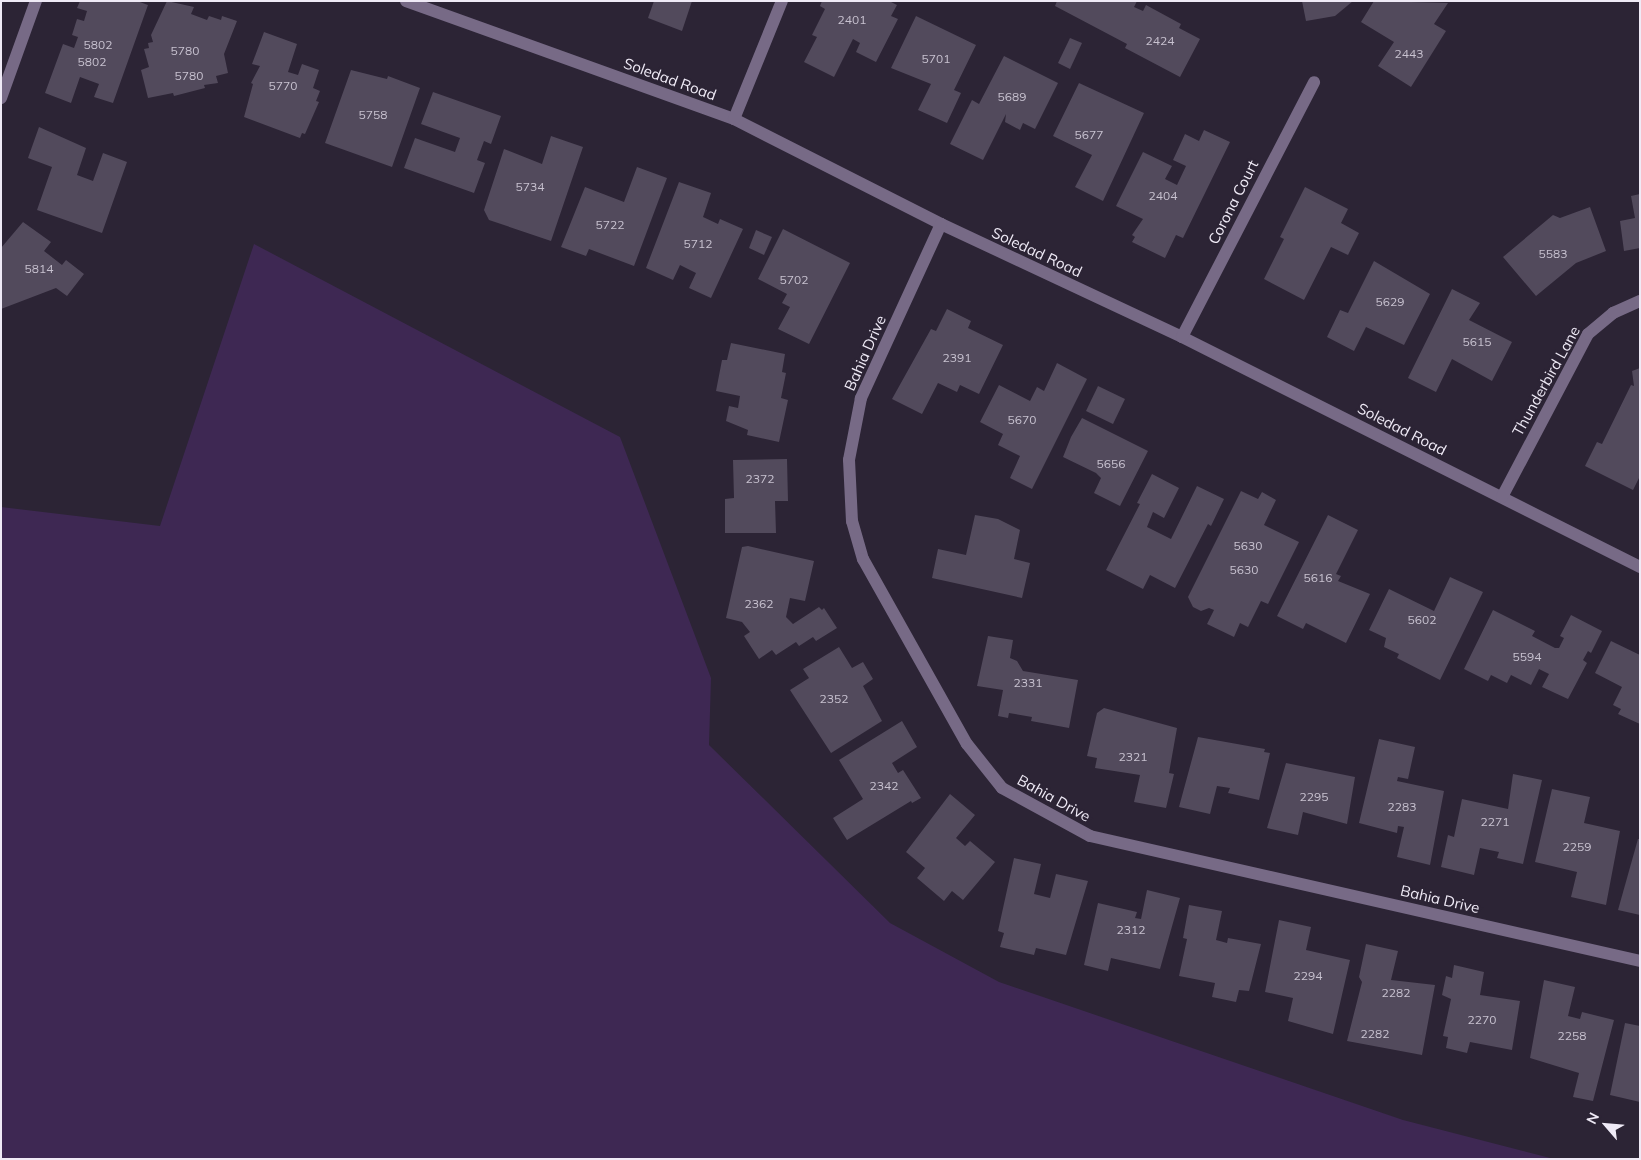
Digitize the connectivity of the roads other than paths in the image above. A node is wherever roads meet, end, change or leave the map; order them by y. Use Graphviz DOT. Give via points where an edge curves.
graph roads {
  1 [pos="36,1"];
  2 [pos="406,1"];
  3 [pos="782,1"];
  4 [pos="1314,82"];
  5 [pos="1,98"];
  6 [pos="734,119"];
  7 [pos="941,224"];
  8 [pos="1640,302"];
  9 [pos="1182,337"];
  10 [pos="1502,497"];
  11 [pos="1640,567"];
  12 [pos="1640,961"];
  1 -- 5 [label="street"];
  2 -- 6 [label="street, Soledad Road"];
  3 -- 6 [label="street"];
  4 -- 9 [label="street, Corona Court"];
  6 -- 7 [label="street, Soledad Road"];
  7 -- 9 [label="street, Soledad Road"];
  7 -- 12 [label="street, Bahia Drive" via="861,398 849,460 852,521 863,559 967,744 1002,788 1090,836"];
  8 -- 10 [label="street, Thunderbird Lane" via="1613,313 1588,334"];
  9 -- 10 [label="street, Soledad Road"];
  10 -- 11 [label="street, Soledad Road"];
}
